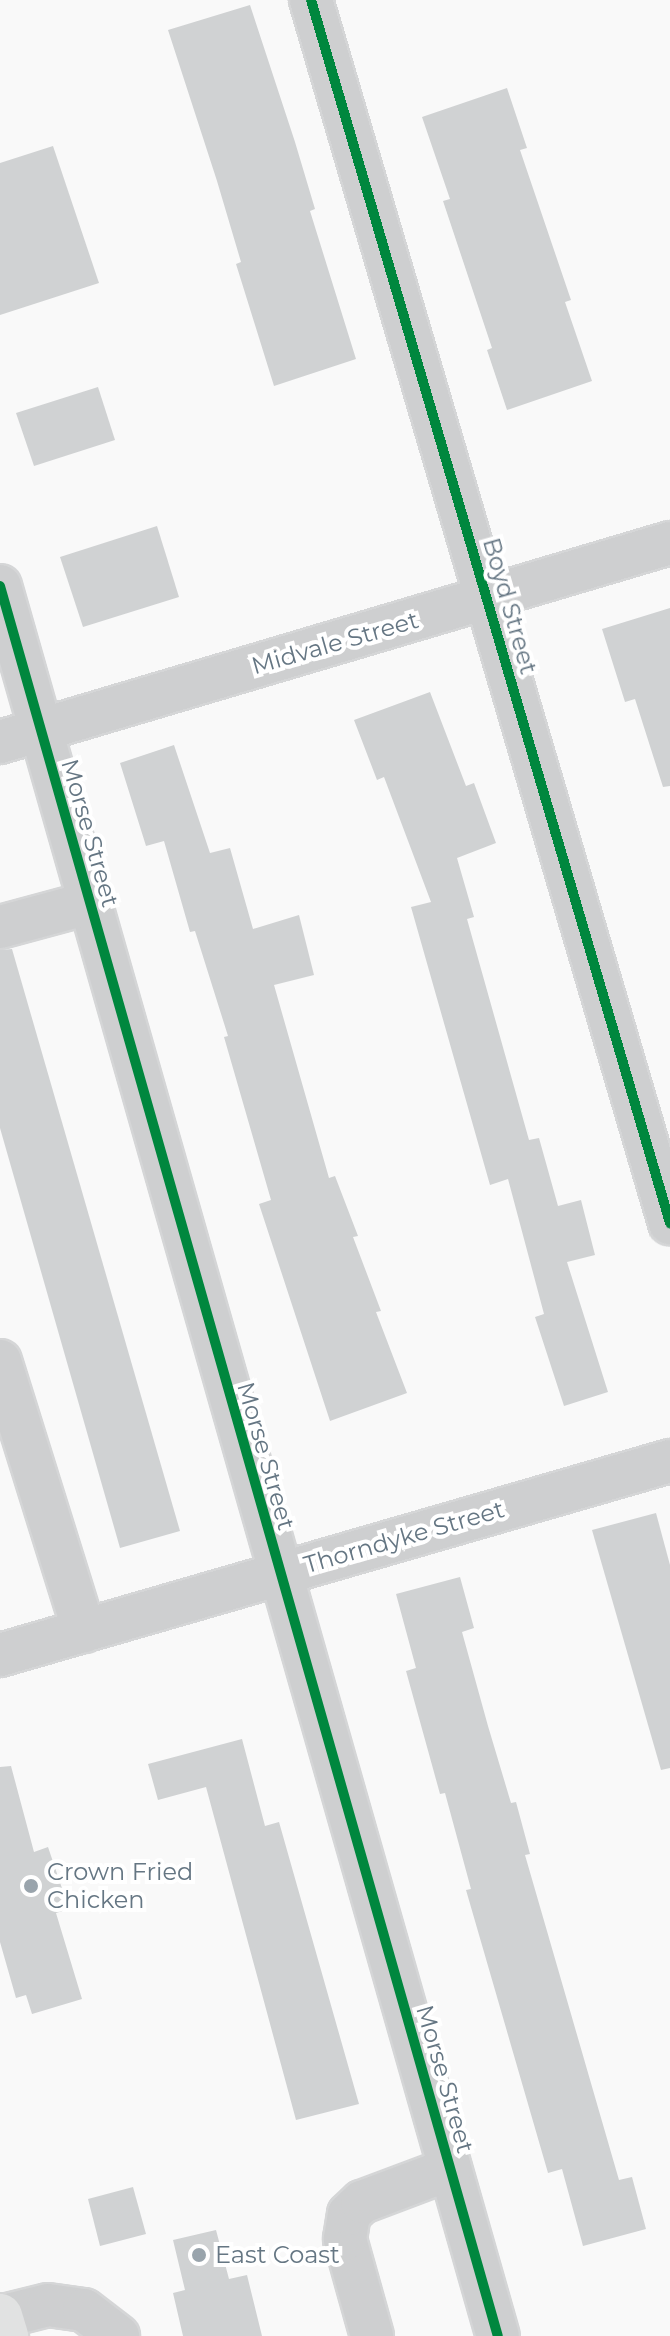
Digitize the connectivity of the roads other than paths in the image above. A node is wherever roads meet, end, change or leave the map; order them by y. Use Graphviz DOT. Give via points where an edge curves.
graph roads {
  1 [pos="311,0"];
  2 [pos="670,543"];
  3 [pos="0,586"];
  4 [pos="487,598"];
  5 [pos="41,730"];
  6 [pos="0,742"];
  7 [pos="89,903"];
  8 [pos="0,927"];
  9 [pos="670,1223"];
  10 [pos="0,1361"];
  11 [pos="670,1461"];
  12 [pos="278,1573"];
  13 [pos="84,1631"];
  14 [pos="0,1655"];
  15 [pos="450,2169"];
  16 [pos="0,2316"];
  17 [pos="6,2336"];
  18 [pos="118,2336"];
  19 [pos="372,2336"];
  20 [pos="498,2336"];
  1 -- 4 [label="street, Boyd Street"];
  2 -- 4 [label="street, Midvale Street"];
  3 -- 5 [label="street, Morse Street"];
  4 -- 5 [label="street, Midvale Street"];
  4 -- 9 [label="street, Boyd Street"];
  5 -- 6 [label="street, Midvale Street"];
  5 -- 7 [label="street, Morse Street"];
  7 -- 8 [label="street"];
  7 -- 12 [label="street, Morse Street"];
  10 -- 13 [label="street"];
  11 -- 12 [label="street, Thorndyke Street"];
  12 -- 13 [label="street, Thorndyke Street"];
  12 -- 15 [label="street, Morse Street"];
  13 -- 14 [label="street, Thorndyke Street"];
  15 -- 19 [label="street" via="362,2202 349,2214 345,2239"];
  15 -- 20 [label="street, Morse Street"];
  16 -- 17 [label="main road"];
  16 -- 18 [label="street" via="48,2305 84,2310"];
}
